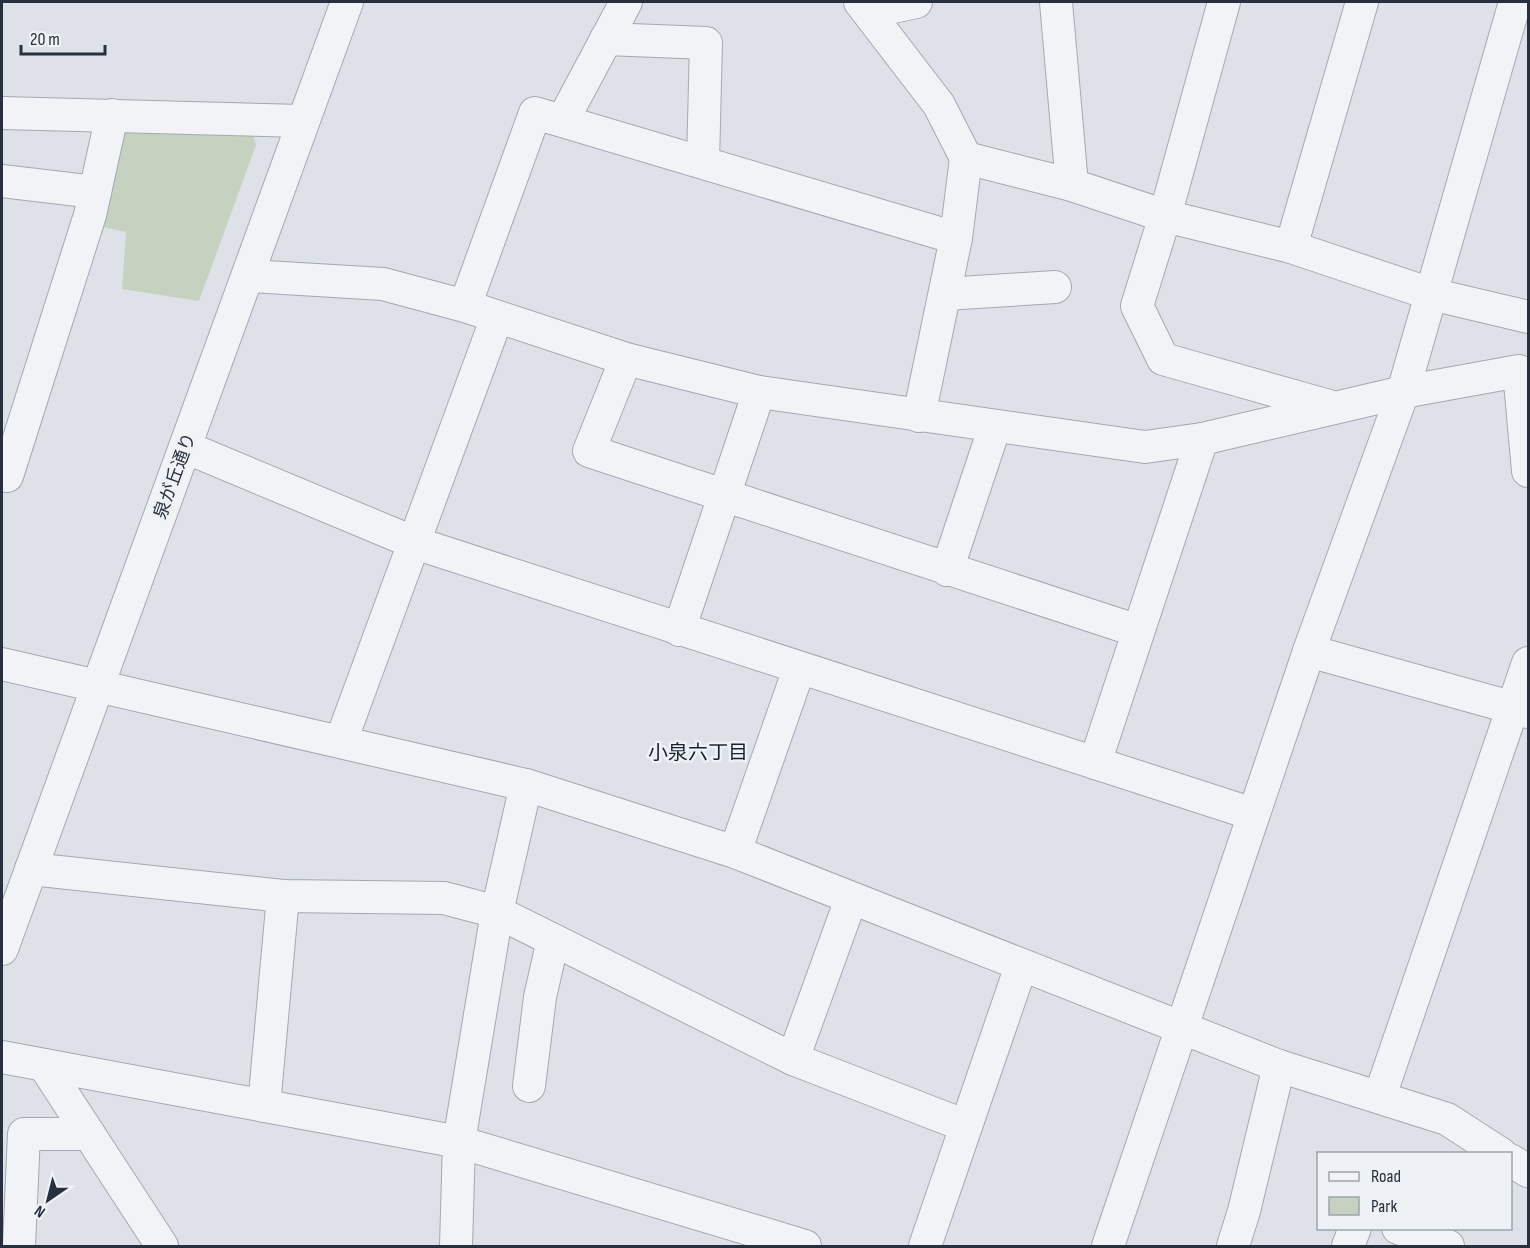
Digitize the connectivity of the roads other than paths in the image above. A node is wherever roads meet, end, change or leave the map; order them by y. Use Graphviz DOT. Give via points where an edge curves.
graph roads {
  1 [pos="347,2"];
  2 [pos="626,2"];
  3 [pos="916,2"];
  4 [pos="1056,2"];
  5 [pos="1224,2"];
  6 [pos="1362,2"];
  7 [pos="1511,2"];
  8 [pos="865,7"];
  9 [pos="606,39"];
  10 [pos="2,113"];
  11 [pos="112,115"];
  12 [pos="563,120"];
  13 [pos="302,121"];
  14 [pos="966,158"];
  15 [pos="703,162"];
  16 [pos="2,181"];
  17 [pos="1072,185"];
  18 [pos="95,192"];
  19 [pos="1165,216"];
  20 [pos="956,238"];
  21 [pos="1291,247"];
  22 [pos="249,276"];
  23 [pos="1055,287"];
  24 [pos="945,294"];
  25 [pos="1431,294"];
  26 [pos="465,306"];
  27 [pos="1528,316"];
  28 [pos="497,317"];
  29 [pos="626,359"];
  30 [pos="759,392"];
  31 [pos="1403,392"];
  32 [pos="1332,407"];
  33 [pos="919,416"];
  34 [pos="995,426"];
  35 [pos="1202,439"];
  36 [pos="185,447"];
  37 [pos="1528,471"];
  38 [pos="2,475"];
  39 [pos="725,497"];
  40 [pos="415,543"];
  41 [pos="947,570"];
  42 [pos="679,630"];
  43 [pos="1138,632"];
  44 [pos="1309,651"];
  45 [pos="1528,663"];
  46 [pos="2,664"];
  47 [pos="798,669"];
  48 [pos="98,685"];
  49 [pos="1521,710"];
  50 [pos="341,741"];
  51 [pos="1095,763"];
  52 [pos="526,785"];
  53 [pos="1253,814"];
  54 [pos="735,852"];
  55 [pos="31,869"];
  56 [pos="282,896"];
  57 [pos="851,899"];
  58 [pos="497,912"];
  59 [pos="553,940"];
  60 [pos="2,949"];
  61 [pos="1021,966"];
  62 [pos="1180,1027"];
  63 [pos="2,1057"];
  64 [pos="793,1059"];
  65 [pos="45,1065"];
  66 [pos="1279,1066"];
  67 [pos="529,1086"];
  68 [pos="1380,1096"];
  69 [pos="264,1106"];
  70 [pos="966,1126"];
  71 [pos="89,1134"];
  72 [pos="459,1142"];
  73 [pos="1498,1152"];
  74 [pos="1512,1161"];
  75 [pos="1528,1171"];
  76 [pos="1354,1230"];
  77 [pos="1404,1230"];
  78 [pos="19,1246"];
  79 [pos="162,1246"];
  80 [pos="456,1246"];
  81 [pos="805,1246"];
  82 [pos="925,1246"];
  83 [pos="1108,1246"];
  84 [pos="1233,1246"];
  85 [pos="1348,1246"];
  86 [pos="1448,1246"];
  1 -- 13 [label="street, 泉が丘通り"];
  2 -- 9 [label="street"];
  3 -- 8 [label="street"];
  4 -- 17 [label="street"];
  5 -- 19 [label="street"];
  6 -- 21 [label="street"];
  7 -- 25 [label="street"];
  8 -- 14 [label="street" via="939,105"];
  9 -- 12 [label="street"];
  9 -- 15 [label="street" via="706,43"];
  10 -- 11 [label="street"];
  11 -- 13 [label="street"];
  11 -- 18 [label="street"];
  12 -- 15 [label="street"];
  12 -- 26 [label="street" via="535,113"];
  13 -- 22 [label="street, 泉が丘通り"];
  14 -- 17 [label="street"];
  14 -- 20 [label="street"];
  15 -- 20 [label="street"];
  16 -- 18 [label="street"];
  17 -- 19 [label="street"];
  18 -- 38 [label="street" via="7,476"];
  19 -- 21 [label="street"];
  19 -- 32 [label="street" via="1137,306 1163,359"];
  20 -- 24 [label="street"];
  21 -- 25 [label="street"];
  22 -- 26 [label="street" via="383,284"];
  22 -- 36 [label="street, 泉が丘通り"];
  23 -- 24 [label="street"];
  24 -- 33 [label="street"];
  25 -- 27 [label="street"];
  25 -- 31 [label="street"];
  26 -- 28 [label="street"];
  28 -- 29 [label="street"];
  28 -- 40 [label="street"];
  29 -- 30 [label="street"];
  29 -- 39 [label="street" via="589,451"];
  30 -- 33 [label="street"];
  30 -- 39 [label="street"];
  31 -- 32 [label="street"];
  31 -- 37 [label="street" via="1519,371"];
  31 -- 44 [label="street"];
  32 -- 35 [label="street"];
  33 -- 34 [label="street"];
  34 -- 35 [label="street" via="1145,447"];
  34 -- 41 [label="street"];
  35 -- 43 [label="street"];
  36 -- 40 [label="street"];
  36 -- 48 [label="street, 泉が丘通り"];
  39 -- 41 [label="street"];
  39 -- 42 [label="street"];
  40 -- 42 [label="street"];
  40 -- 50 [label="street"];
  41 -- 43 [label="street"];
  42 -- 47 [label="street"];
  43 -- 51 [label="street"];
  44 -- 49 [label="street"];
  44 -- 53 [label="street"];
  45 -- 49 [label="street"];
  46 -- 48 [label="street"];
  47 -- 51 [label="street"];
  47 -- 54 [label="street"];
  48 -- 50 [label="street"];
  48 -- 55 [label="street, 泉が丘通り"];
  49 -- 68 [label="street"];
  50 -- 52 [label="street"];
  51 -- 53 [label="street"];
  52 -- 54 [label="street"];
  52 -- 58 [label="street"];
  53 -- 62 [label="street"];
  54 -- 57 [label="street"];
  55 -- 56 [label="street"];
  55 -- 60 [label="street, 泉が丘通り"];
  56 -- 58 [label="street" via="444,898"];
  56 -- 69 [label="street"];
  57 -- 61 [label="street"];
  57 -- 64 [label="street"];
  58 -- 59 [label="street"];
  58 -- 72 [label="street"];
  59 -- 64 [label="street"];
  59 -- 67 [label="street" via="540,997"];
  61 -- 62 [label="street"];
  61 -- 70 [label="street"];
  62 -- 66 [label="street"];
  62 -- 83 [label="street"];
  63 -- 65 [label="street"];
  64 -- 70 [label="street"];
  65 -- 69 [label="street"];
  65 -- 71 [label="street"];
  66 -- 68 [label="street"];
  66 -- 84 [label="street"];
  68 -- 73 [label="street" via="1448,1119"];
  69 -- 72 [label="street"];
  70 -- 82 [label="street"];
  71 -- 78 [label="street" via="24,1134"];
  71 -- 79 [label="street"];
  72 -- 80 [label="street"];
  72 -- 81 [label="street"];
  74 -- 75 [label="street"];
  76 -- 85 [label="street"];
  77 -- 86 [label="street"];
}
